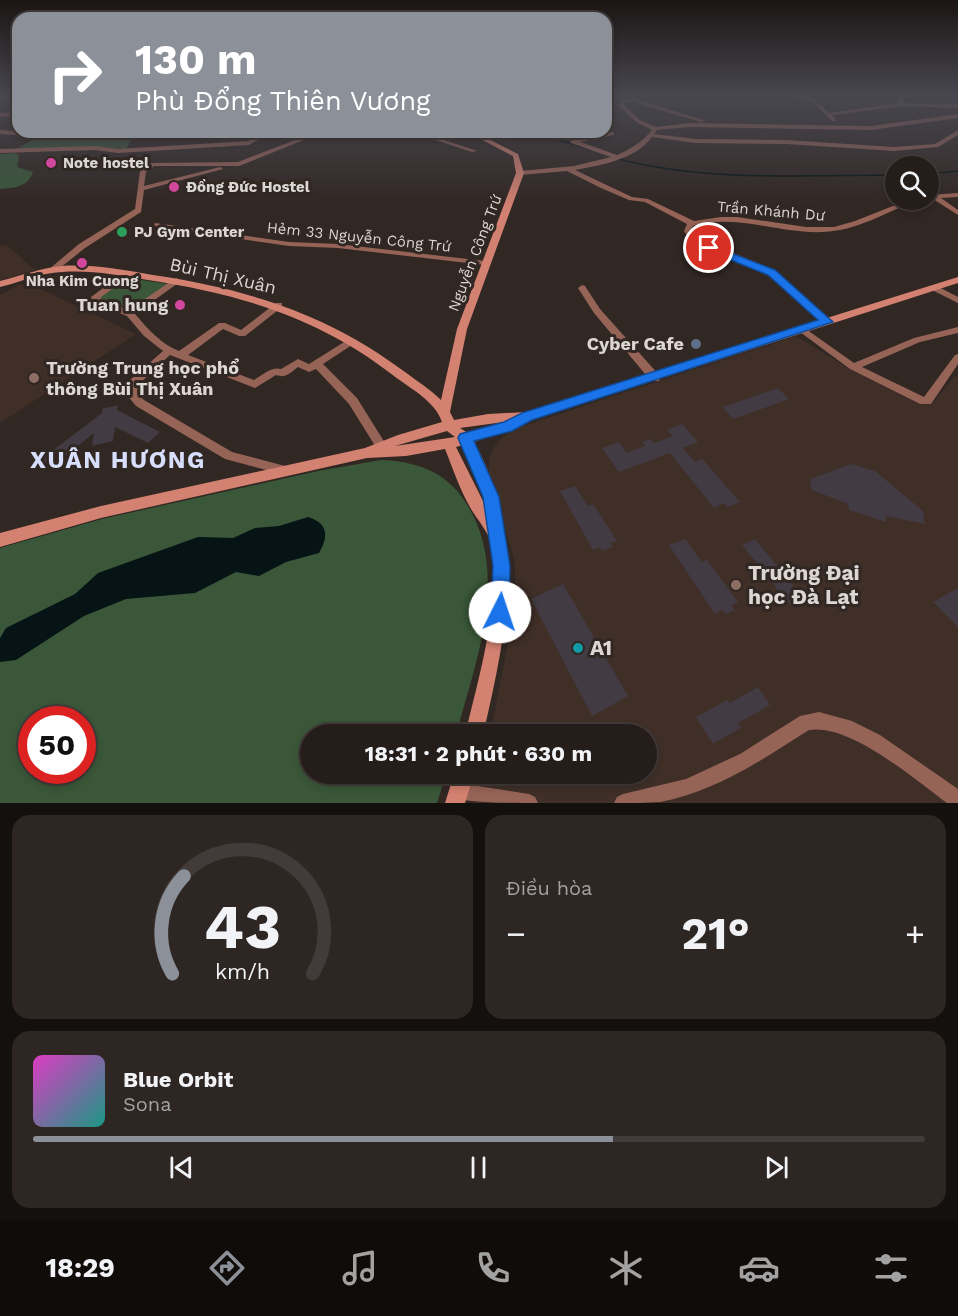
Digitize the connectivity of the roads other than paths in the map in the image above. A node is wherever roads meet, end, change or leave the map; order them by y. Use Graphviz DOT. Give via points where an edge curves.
graph roads {
  1 [pos="653,132"];
  2 [pos="655,132"];
  3 [pos="958,132"];
  4 [pos="144,138"];
  5 [pos="256,138"];
  6 [pos="307,138"];
  7 [pos="433,138"];
  8 [pos="482,138"];
  9 [pos="592,138"];
  10 [pos="139,150"];
  11 [pos="474,151"];
  12 [pos="0,152"];
  13 [pos="618,158"];
  14 [pos="232,165"];
  15 [pos="569,169"];
  16 [pos="143,171"];
  17 [pos="520,172"];
  18 [pos="140,189"];
  19 [pos="958,195"];
  20 [pos="939,196"];
  21 [pos="939,201"];
  22 [pos="890,210"];
  23 [pos="958,213"];
  24 [pos="694,224"];
  25 [pos="158,225"];
  26 [pos="485,263"];
  27 [pos="52,270"];
  28 [pos="128,274"];
  29 [pos="958,280"];
  30 [pos="177,281"];
  31 [pos="0,284"];
  32 [pos="582,288"];
  33 [pos="935,288"];
  34 [pos="958,300"];
  35 [pos="279,305"];
  36 [pos="130,314"];
  37 [pos="827,322"];
  38 [pos="802,330"];
  39 [pos="958,330"];
  40 [pos="352,341"];
  41 [pos="169,351"];
  42 [pos="181,355"];
  43 [pos="958,357"];
  44 [pos="317,364"];
  45 [pos="853,368"];
  46 [pos="954,371"];
  47 [pos="655,378"];
  48 [pos="444,412"];
  49 [pos="527,417"];
  50 [pos="449,434"];
  51 [pos="465,438"];
  52 [pos="381,446"];
  53 [pos="368,453"];
  54 [pos="285,470"];
  55 [pos="0,540"];
  56 [pos="499,542"];
  57 [pos="477,724"];
  58 [pos="459,790"];
  59 [pos="958,800"];
  60 [pos="529,803"];
  61 [pos="623,803"];
  1 -- 13 [label="street"];
  2 -- 3 [label="street" via="696,141 894,149 936,146"];
  4 -- 10 [label="street"];
  5 -- 10 [label="street" via="249,143"];
  6 -- 14 [label="street"];
  7 -- 11 [label="street"];
  8 -- 17 [label="main road" via="516,155"];
  9 -- 13 [label="street" via="573,142"];
  10 -- 12 [label="street"];
  10 -- 16 [label="street"];
  13 -- 15 [label="street"];
  14 -- 16 [label="street" via="160,162"];
  14 -- 18 [label="street"];
  15 -- 17 [label="street"];
  15 -- 24 [label="street"];
  16 -- 18 [label="street"];
  17 -- 26 [label="main road, Nguyễn Công Trứ"];
  18 -- 27 [label="street" via="138,210 81,246"];
  19 -- 20 [label="street"];
  21 -- 23 [label="street"];
  22 -- 24 [label="street, Trần Khánh Dư" via="830,230 718,219"];
  24 -- 37 [label="street, Trần Khánh Dư" via="688,231 694,240 772,272"];
  25 -- 26 [label="street, Hẻm 33 Nguyễn Công Trứ" via="289,244"];
  26 -- 48 [label="main road, Nguyễn Công Trứ" via="456,351"];
  27 -- 28 [label="main road, Bùi Thị Xuân"];
  27 -- 31 [label="main road, Bùi Thị Xuân"];
  28 -- 30 [label="main road, Bùi Thị Xuân"];
  28 -- 36 [label="street" via="95,297 96,301"];
  29 -- 33 [label="main road"];
  30 -- 35 [label="main road, Bùi Thị Xuân" via="242,293"];
  30 -- 36 [label="street"];
  32 -- 47 [label="street"];
  33 -- 34 [label="street"];
  33 -- 37 [label="main road"];
  35 -- 40 [label="main road, Bùi Thị Xuân"];
  35 -- 42 [label="street" via="242,334 222,325"];
  36 -- 41 [label="street"];
  37 -- 38 [label="main road"];
  38 -- 45 [label="street"];
  38 -- 47 [label="main road"];
  39 -- 45 [label="street" via="917,340"];
  40 -- 44 [label="street"];
  40 -- 48 [label="main road, Bùi Thị Xuân" via="391,365"];
  41 -- 42 [label="street"];
  41 -- 54 [label="street" via="134,383 132,395 229,456"];
  42 -- 44 [label="street" via="255,384 276,371 282,374 298,362 309,369"];
  43 -- 46 [label="street"];
  44 -- 52 [label="street" via="353,401"];
  45 -- 46 [label="street" via="927,401"];
  47 -- 49 [label="main road"];
  48 -- 50 [label="main road"];
  49 -- 50 [label="main road" via="503,416"];
  49 -- 51 [label="main road" via="507,427"];
  50 -- 51 [label="main road"];
  50 -- 52 [label="main road" via="393,440"];
  50 -- 53 [label="main road" via="396,453"];
  50 -- 56 [label="main road" via="475,503"];
  51 -- 56 [label="main road" via="491,497"];
  52 -- 53 [label="main road"];
  53 -- 54 [label="main road"];
  54 -- 55 [label="main road" via="101,512"];
  56 -- 57 [label="main road" via="502,594 498,630"];
  58 -- 60 [label="street"];
  59 -- 61 [label="street" via="874,741 852,729 819,720 806,722 746,760 687,787"];
}
